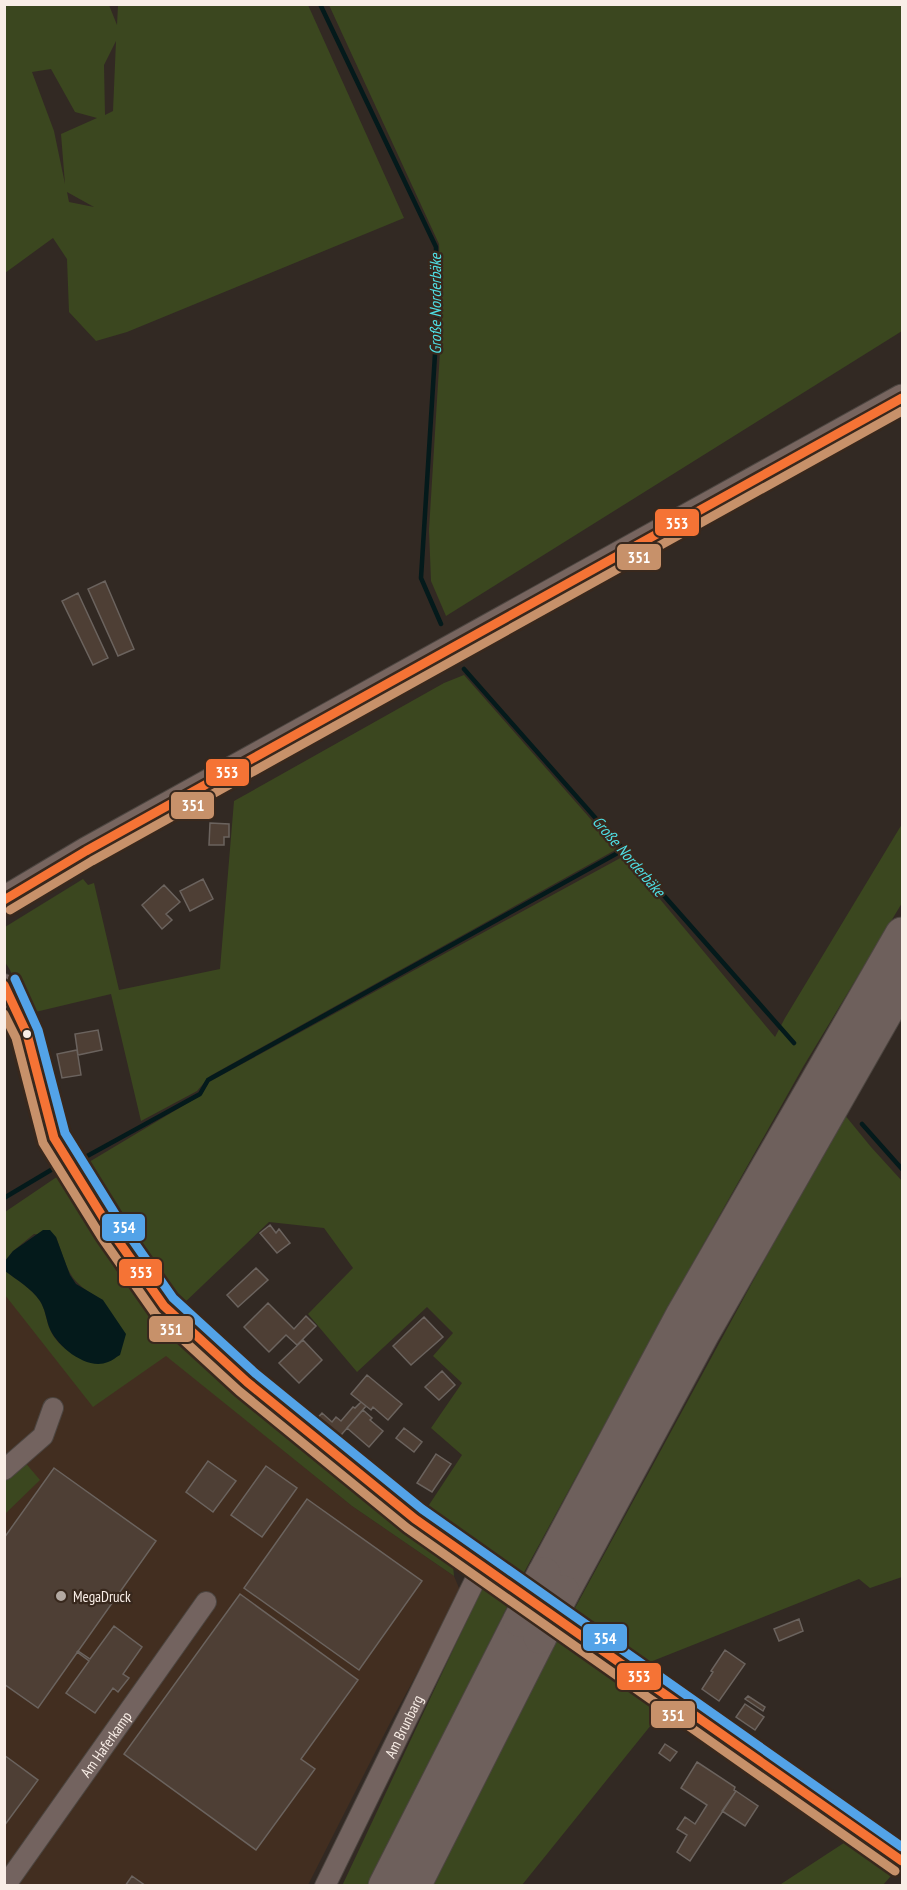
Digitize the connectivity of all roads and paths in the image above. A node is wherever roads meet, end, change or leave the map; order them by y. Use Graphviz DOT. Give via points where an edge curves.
graph roads {
  1 [pos="903,398"];
  2 [pos="4,900"];
  3 [pos="903,934"];
  4 [pos="4,984"];
  5 [pos="903,984"];
  6 [pos="53,1408"];
  7 [pos="4,1470"];
  8 [pos="482,1566"];
  9 [pos="554,1583"];
  10 [pos="206,1602"];
  11 [pos="530,1628"];
  12 [pos="903,1861"];
  13 [pos="5,1886"];
  14 [pos="325,1886"];
  15 [pos="385,1886"];
  16 [pos="414,1886"];
  1 -- 2 [label="main road"];
  3 -- 9 [label="highway" via="682,1316"];
  4 -- 8 [label="street" via="27,1034 54,1138 164,1306 247,1382 415,1519"];
  5 -- 9 [label="highway"];
  6 -- 7 [label="street" via="43,1436"];
  8 -- 12 [label="street"];
  8 -- 14 [label="street, Am Brunbarg"];
  9 -- 11 [label="highway, bridge"];
  10 -- 13 [label="street, Am Haferkamp"];
  11 -- 15 [label="highway"];
  11 -- 16 [label="highway"];
}
